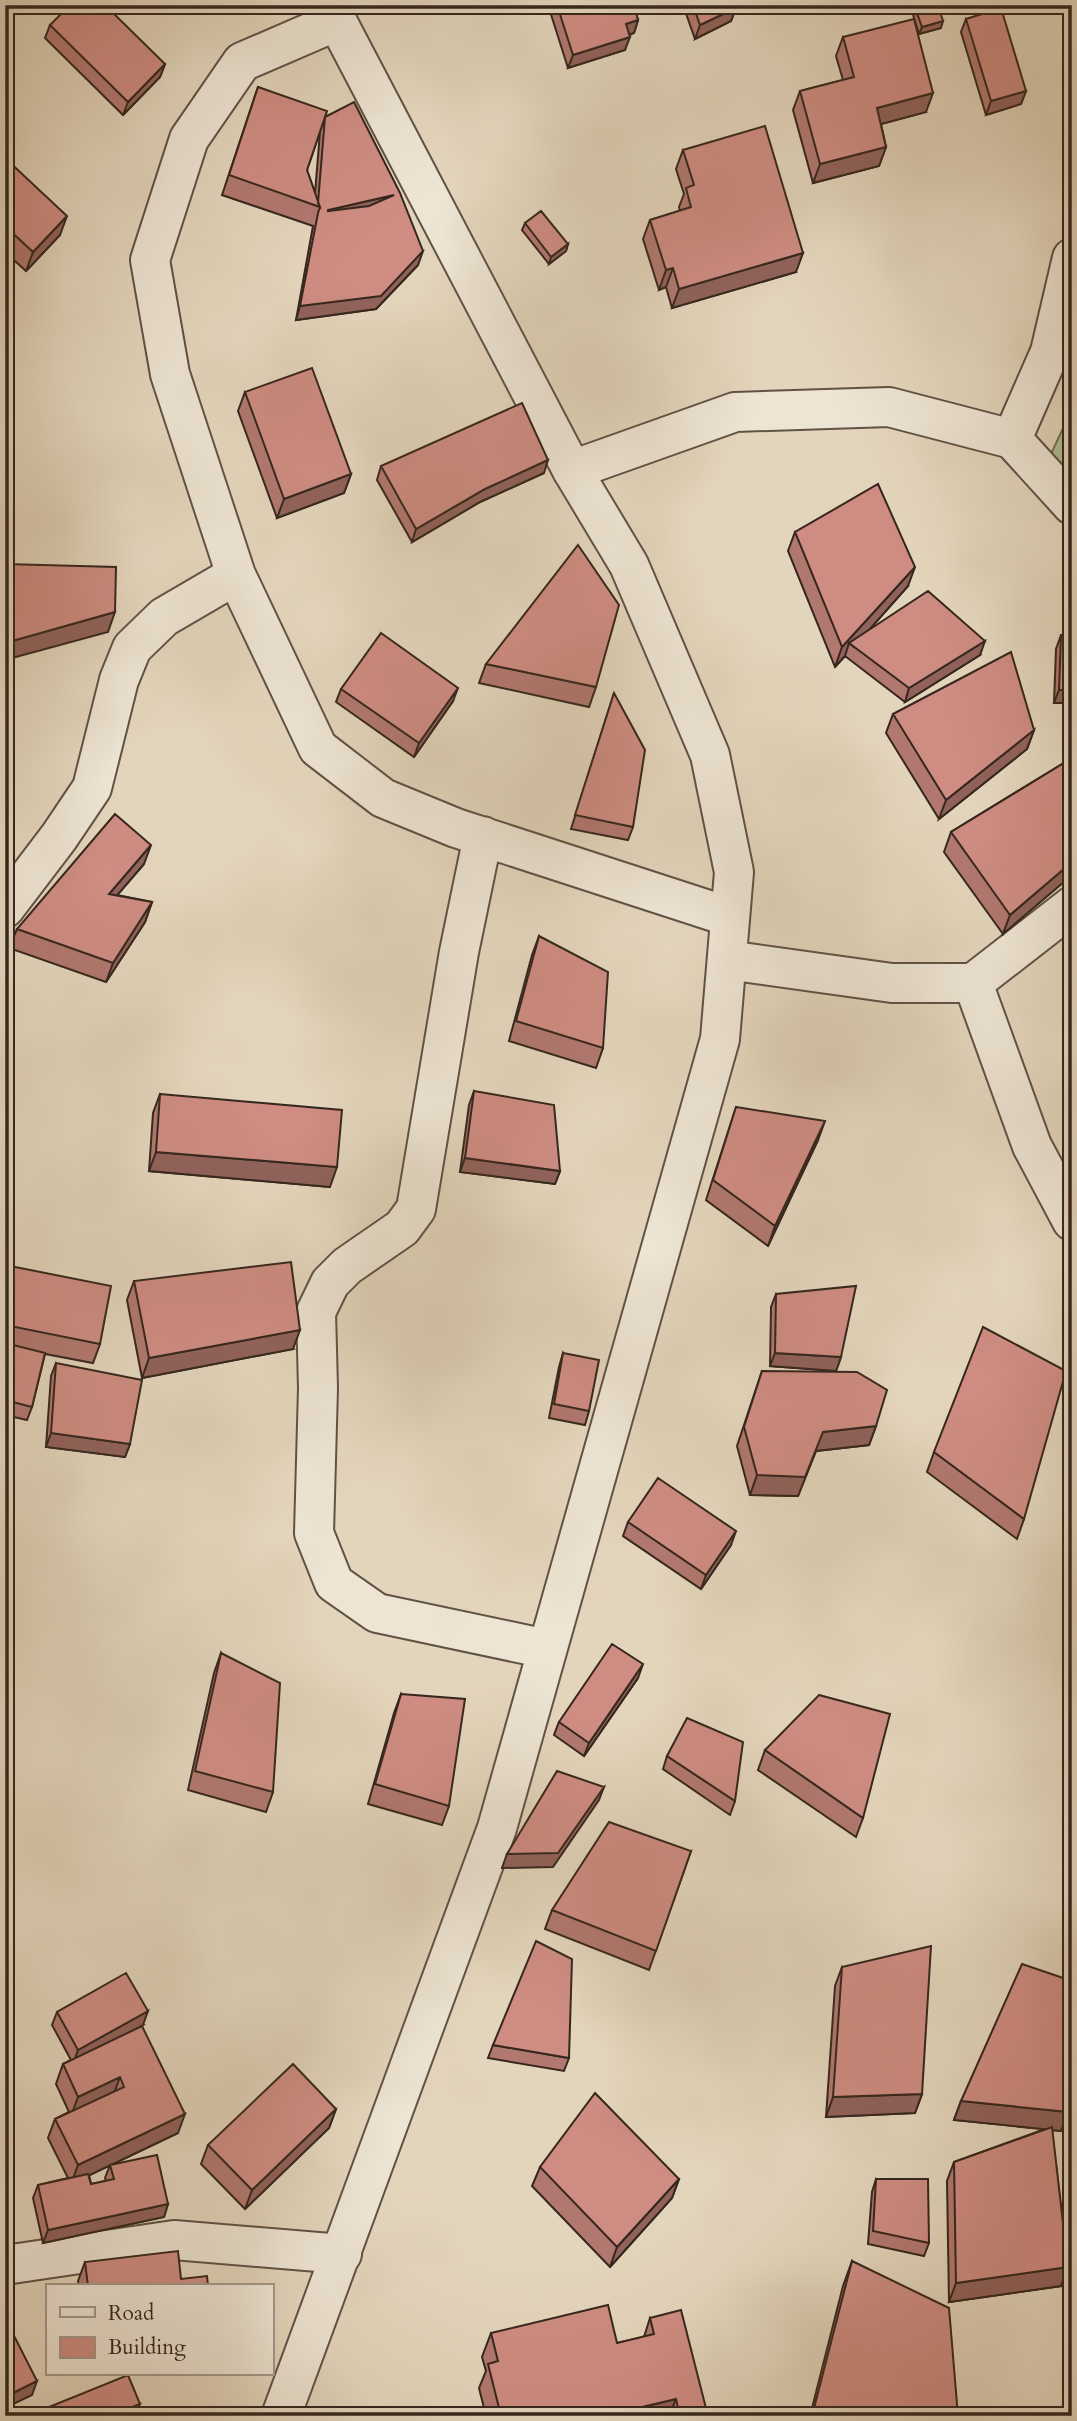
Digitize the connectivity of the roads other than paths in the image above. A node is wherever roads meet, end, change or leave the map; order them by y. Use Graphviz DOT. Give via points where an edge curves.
graph roads {
  1 [pos="330,13"];
  2 [pos="1072,258"];
  3 [pos="1012,439"];
  4 [pos="572,470"];
  5 [pos="1072,505"];
  6 [pos="236,575"];
  7 [pos="483,836"];
  8 [pos="1072,906"];
  9 [pos="5,908"];
  10 [pos="730,918"];
  11 [pos="727,960"];
  12 [pos="973,983"];
  13 [pos="1072,1220"];
  14 [pos="547,1649"];
  15 [pos="342,2254"];
  16 [pos="5,2265"];
  17 [pos="281,2416"];
  1 -- 4 [label="street"];
  1 -- 6 [label="street" via="242,62 189,139 150,260 170,374"];
  2 -- 3 [label="street" via="1050,352"];
  3 -- 4 [label="street" via="889,407 735,412"];
  3 -- 5 [label="street"];
  4 -- 10 [label="street" via="629,565 710,755 734,872"];
  6 -- 7 [label="street" via="318,748 383,798"];
  6 -- 9 [label="street" via="164,617 132,648 119,680 92,788"];
  7 -- 10 [label="street"];
  7 -- 14 [label="street" via="416,1209 402,1228 330,1283 316,1312 314,1533 334,1583 377,1613"];
  8 -- 12 [label="street"];
  10 -- 11 [label="street"];
  11 -- 12 [label="street" via="892,984"];
  11 -- 14 [label="street" via="720,1039"];
  12 -- 13 [label="street" via="1032,1146"];
  14 -- 15 [label="street" via="496,1828"];
  15 -- 16 [label="street" via="174,2240"];
  15 -- 17 [label="street"];
}
